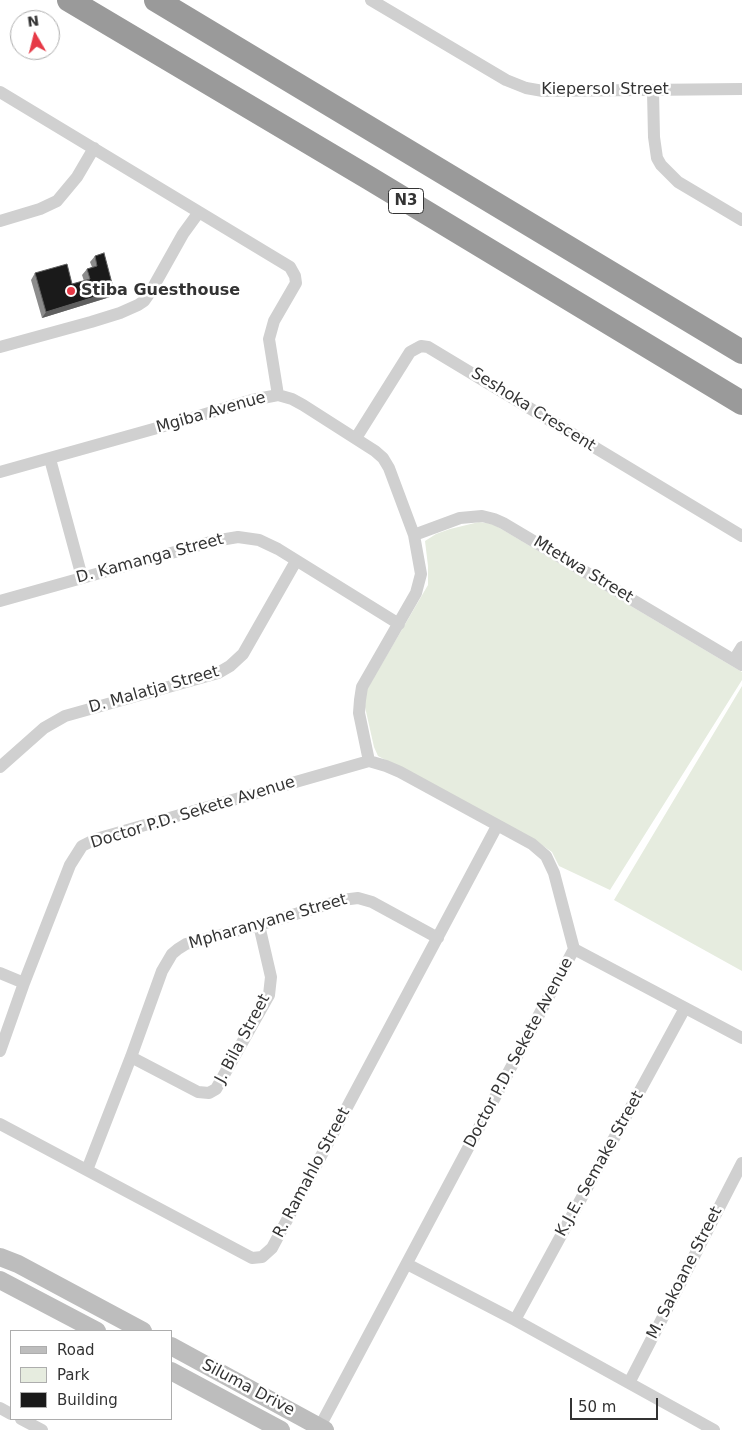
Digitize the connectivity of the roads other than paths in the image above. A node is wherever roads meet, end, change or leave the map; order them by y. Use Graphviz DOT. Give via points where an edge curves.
graph roads {
  1 [pos="69,0"];
  2 [pos="156,0"];
  3 [pos="371,0"];
  4 [pos="742,90"];
  5 [pos="652,91"];
  6 [pos="0,92"];
  7 [pos="94,148"];
  8 [pos="200,212"];
  9 [pos="742,220"];
  10 [pos="0,221"];
  11 [pos="0,347"];
  12 [pos="742,352"];
  13 [pos="278,395"];
  14 [pos="742,403"];
  15 [pos="356,438"];
  16 [pos="50,459"];
  17 [pos="0,472"];
  18 [pos="414,535"];
  19 [pos="742,536"];
  20 [pos="296,561"];
  21 [pos="82,577"];
  22 [pos="0,600"];
  23 [pos="399,624"];
  24 [pos="742,647"];
  25 [pos="738,662"];
  26 [pos="369,762"];
  27 [pos="0,767"];
  28 [pos="498,826"];
  29 [pos="259,925"];
  30 [pos="438,938"];
  31 [pos="574,949"];
  32 [pos="0,973"];
  33 [pos="24,983"];
  34 [pos="685,1008"];
  35 [pos="742,1038"];
  36 [pos="0,1051"];
  37 [pos="131,1058"];
  38 [pos="0,1124"];
  39 [pos="742,1163"];
  40 [pos="87,1170"];
  41 [pos="0,1257"];
  42 [pos="407,1264"];
  43 [pos="0,1280"];
  44 [pos="514,1320"];
  45 [pos="95,1330"];
  46 [pos="141,1330"];
  47 [pos="172,1347"];
  48 [pos="172,1372"];
  49 [pos="629,1383"];
  50 [pos="23,1420"];
  51 [pos="321,1429"];
  52 [pos="42,1430"];
  53 [pos="281,1430"];
  54 [pos="714,1430"];
  1 -- 14 [label="highway, N3"];
  2 -- 12 [label="highway, N3"];
  3 -- 5 [label="street, Kiepersol Street" via="506,80 526,88 542,91"];
  4 -- 5 [label="street, Kiepersol Street"];
  5 -- 9 [label="street" via="654,137 661,165 678,182"];
  6 -- 7 [label="street"];
  7 -- 8 [label="street"];
  7 -- 10 [label="street" via="77,177 57,201"];
  8 -- 11 [label="street" via="183,234 144,301 120,313"];
  8 -- 13 [label="street" via="287,264 294,272 295,285 270,334"];
  13 -- 15 [label="street, Mgiba Avenue" via="297,402"];
  13 -- 16 [label="street, Mgiba Avenue"];
  15 -- 18 [label="street, Mgiba Avenue" via="386,463"];
  15 -- 19 [label="street, Seshoka Crescent" via="410,352 428,346"];
  16 -- 17 [label="street, Mgiba Avenue"];
  16 -- 21 [label="street"];
  18 -- 23 [label="street, Mgiba Avenue" via="420,579"];
  18 -- 25 [label="street, Mtetwa Street" via="460,518 482,516 494,519"];
  20 -- 21 [label="street, D. Kamanga Street" via="267,543 228,537"];
  20 -- 23 [label="street, D. Kamanga Street"];
  20 -- 27 [label="street, D. Malatja Street" via="243,654 230,666 65,716 44,728"];
  21 -- 22 [label="street, D. Kamanga Street"];
  23 -- 26 [label="street, Mgiba Avenue" via="362,687 360,713"];
  24 -- 25 [label="street"];
  26 -- 28 [label="street, Doctor P.D. Sekete Avenue" via="386,766"];
  26 -- 33 [label="street, Doctor P.D. Sekete Avenue" via="111,834 82,846 70,865"];
  28 -- 30 [label="street, R. Ramahlo Street"];
  28 -- 31 [label="street, Doctor P.D. Sekete Avenue" via="540,849 550,862"];
  29 -- 30 [label="street, Mpharanyane Street" via="358,898 372,902"];
  29 -- 37 [label="street, Mpharanyane Street" via="186,944 172,954 162,971"];
  29 -- 37 [label="street, J. Bila Street" via="271,977 269,995 216,1089 209,1093 198,1092"];
  30 -- 40 [label="street, R. Ramahlo Street" via="272,1248 265,1255 252,1258"];
  31 -- 34 [label="street"];
  31 -- 42 [label="street, Doctor P.D. Sekete Avenue"];
  32 -- 33 [label="street"];
  33 -- 36 [label="street, Doctor P.D. Sekete Avenue"];
  34 -- 35 [label="street"];
  34 -- 44 [label="street, K.J.E. Semake Street"];
  37 -- 40 [label="street, Mpharanyane Street"];
  38 -- 40 [label="street, R. Ramahlo Street"];
  39 -- 49 [label="street, M. Sakoane Street"];
  41 -- 46 [label="street"];
  42 -- 44 [label="street"];
  42 -- 51 [label="street, Doctor P.D. Sekete Avenue"];
  43 -- 45 [label="street"];
  44 -- 49 [label="street"];
  47 -- 51 [label="street, Siluma Drive"];
  48 -- 53 [label="street, Siluma Drive"];
  49 -- 54 [label="street"];
  50 -- 52 [label="street"];
}
